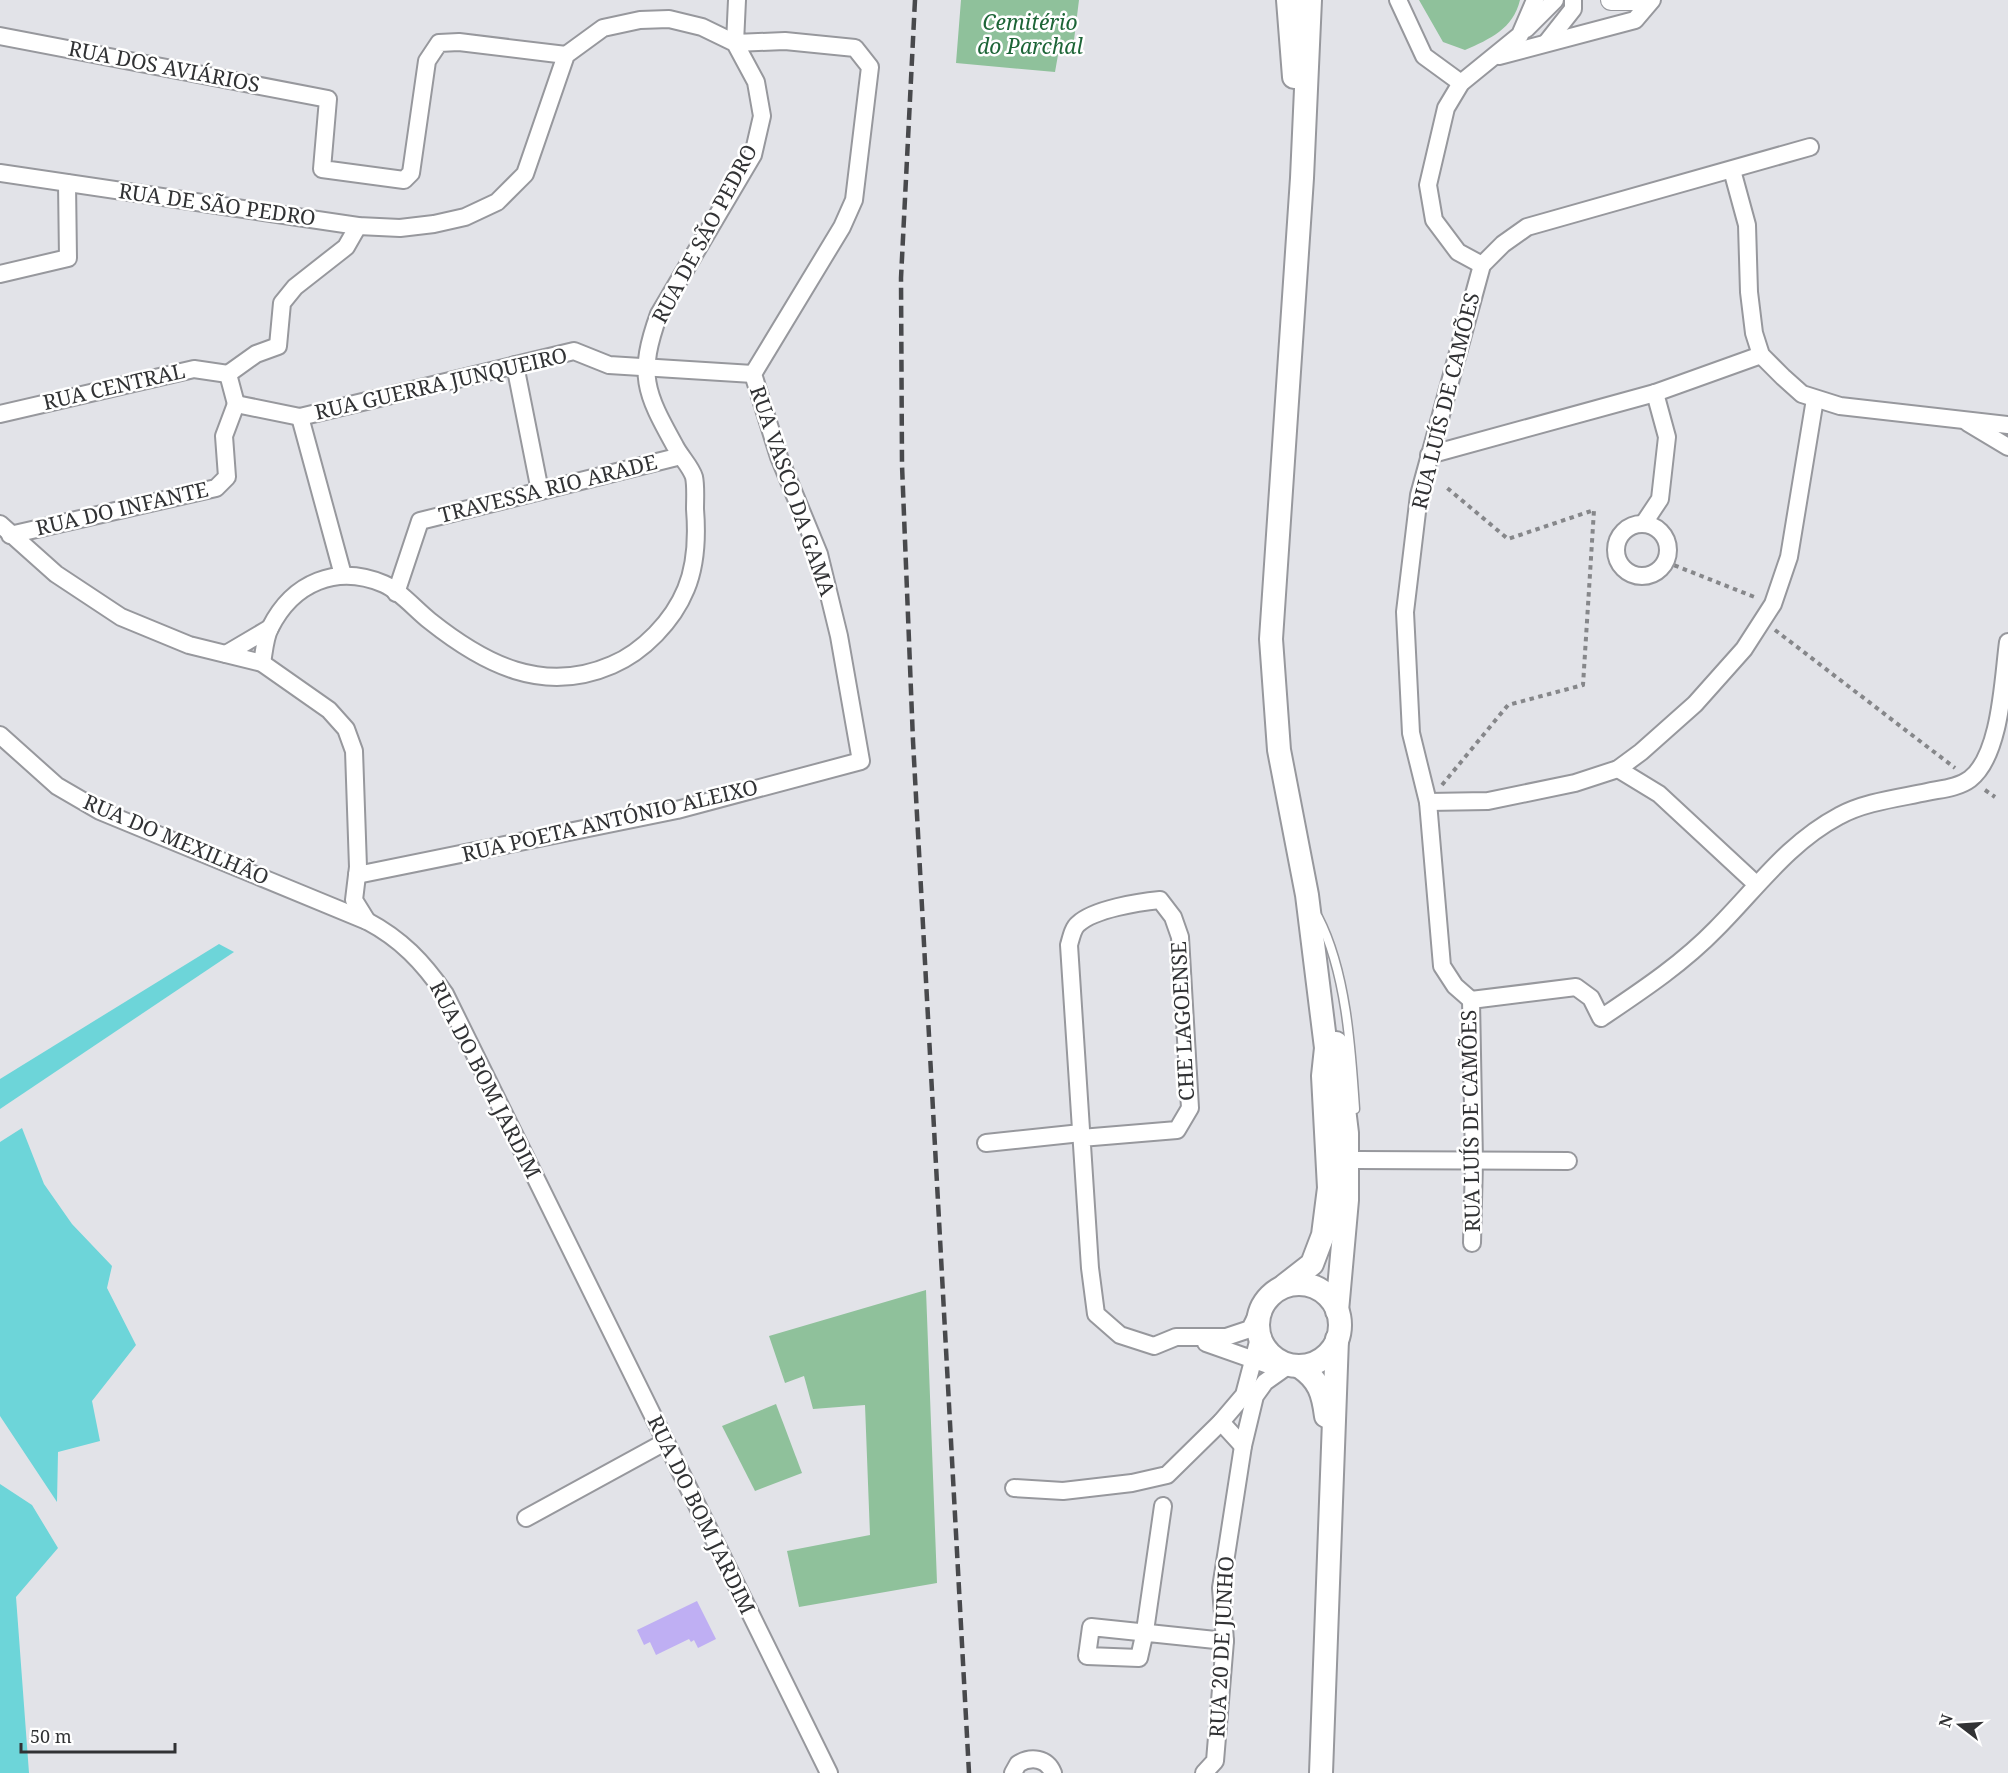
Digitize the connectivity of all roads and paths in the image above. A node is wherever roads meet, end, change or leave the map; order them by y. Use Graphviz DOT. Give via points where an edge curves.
graph roads {
  1 [pos="737,0"];
  2 [pos="1288,0"];
  3 [pos="1310,0"];
  4 [pos="1398,0"];
  5 [pos="1535,0"];
  6 [pos="1555,0"];
  7 [pos="1573,0"];
  8 [pos="1611,0"];
  9 [pos="1638,0"];
  10 [pos="1652,0"];
  11 [pos="1520,35"];
  12 [pos="0,36"];
  13 [pos="1547,42"];
  14 [pos="735,43"];
  15 [pos="566,55"];
  16 [pos="1490,59"];
  17 [pos="1461,83"];
  18 [pos="1810,147"];
  19 [pos="1732,170"];
  20 [pos="0,173"];
  21 [pos="1302,178"];
  22 [pos="67,183"];
  23 [pos="358,226"];
  24 [pos="1482,265"];
  25 [pos="0,274"];
  26 [pos="1761,355"];
  27 [pos="515,365"];
  28 [pos="646,365"];
  29 [pos="753,374"];
  30 [pos="228,375"];
  31 [pos="1655,393"];
  32 [pos="1815,399"];
  33 [pos="236,404"];
  34 [pos="0,414"];
  35 [pos="300,417"];
  36 [pos="1962,419"];
  37 [pos="2008,425"];
  38 [pos="2008,447"];
  39 [pos="1429,455"];
  40 [pos="681,456"];
  41 [pos="1446,487"];
  42 [pos="540,491"];
  43 [pos="1644,523"];
  44 [pos="5,529"];
  45 [pos="1666,562"];
  46 [pos="344,575"];
  47 [pos="396,593"];
  48 [pos="1773,604"];
  49 [pos="270,628"];
  50 [pos="2008,642"];
  51 [pos="226,654"];
  52 [pos="262,663"];
  53 [pos="0,735"];
  54 [pos="861,761"];
  55 [pos="1618,769"];
  56 [pos="1970,779"];
  57 [pos="1995,797"];
  58 [pos="1428,802"];
  59 [pos="357,875"];
  60 [pos="1756,884"];
  61 [pos="1307,896"];
  62 [pos="367,921"];
  63 [pos="1471,1000"];
  64 [pos="1081,1136"];
  65 [pos="1357,1137"];
  66 [pos="986,1143"];
  67 [pos="1358,1154"];
  68 [pos="1474,1161"];
  69 [pos="1568,1161"];
  70 [pos="1347,1200"];
  71 [pos="1472,1243"];
  72 [pos="1285,1285"];
  73 [pos="1260,1309"];
  74 [pos="1338,1311"];
  75 [pos="1337,1339"];
  76 [pos="1154,1346"];
  77 [pos="1256,1349"];
  78 [pos="1290,1367"];
  79 [pos="1255,1396"];
  80 [pos="1221,1422"];
  81 [pos="665,1442"];
  82 [pos="1243,1446"];
  83 [pos="1014,1488"];
  84 [pos="1163,1506"];
  85 [pos="526,1518"];
  86 [pos="1327,1576"];
  87 [pos="1225,1641"];
  88 [pos="829,1773"];
  89 [pos="1013,1773"];
  90 [pos="1053,1773"];
  91 [pos="1204,1773"];
  92 [pos="1321,1773"];
  1 -- 14 [label="street"];
  2 -- 21 [label="main road"];
  3 -- 21 [label="main road"];
  4 -- 17 [label="street" via="1424,56"];
  5 -- 11 [label="street"];
  6 -- 11 [label="street"];
  7 -- 13 [label="street" via="1573,9"];
  8 -- 9 [label="street"];
  10 -- 13 [label="street" via="1635,20"];
  11 -- 16 [label="street"];
  12 -- 15 [label="street, RUA DOS AVIÁRIOS" via="328,99 322,169 404,180 411,173 427,61 439,43"];
  13 -- 16 [label="street"];
  14 -- 15 [label="street" via="702,27 669,20 640,20 603,28"];
  14 -- 28 [label="street, RUA DE SÃO PEDRO" via="756,82 762,116 753,155 659,314"];
  14 -- 29 [label="street, RUA VASCO DA GAMA" via="785,41 855,48 870,67 854,200 842,227"];
  15 -- 23 [label="street, RUA DE SÃO PEDRO" via="525,174 498,202 465,217 434,224 400,228"];
  16 -- 17 [label="street"];
  17 -- 24 [label="street" via="1446,108 1428,184 1434,220 1458,252"];
  18 -- 19 [label="street"];
  19 -- 24 [label="street" via="1527,227"];
  19 -- 26 [label="street" via="1747,225 1749,292"];
  20 -- 22 [label="street, RUA DE SÃO PEDRO"];
  21 -- 61 [label="main road" via="1271,639 1279,750"];
  22 -- 23 [label="street, RUA DE SÃO PEDRO"];
  22 -- 25 [label="street" via="68,258"];
  23 -- 30 [label="street" via="346,247 295,287 282,303 278,346 256,354"];
  24 -- 39 [label="street, RUA LUÍS DE CAMÕES"];
  26 -- 31 [label="street"];
  26 -- 32 [label="street" via="1802,394"];
  27 -- 28 [label="street, RUA GUERRA JUNQUEIRO" via="574,351 609,365"];
  27 -- 35 [label="street, RUA GUERRA JUNQUEIRO"];
  27 -- 42 [label="street"];
  28 -- 29 [label="street, RUA GUERRA JUNQUEIRO"];
  28 -- 40 [label="street, RUA DE SÃO PEDRO" via="648,394"];
  29 -- 54 [label="street, RUA VASCO DA GAMA" via="779,457 819,554 839,636"];
  30 -- 33 [label="street"];
  30 -- 34 [label="street, RUA CENTRAL" via="194,369"];
  31 -- 39 [label="street"];
  31 -- 43 [label="street" via="1667,437 1659,499"];
  32 -- 36 [label="street" via="1840,406"];
  32 -- 48 [label="street" via="1789,557"];
  33 -- 35 [label="street, RUA GUERRA JUNQUEIRO"];
  33 -- 44 [label="street, RUA DO INFANTE" via="224,435 227,477 216,488"];
  35 -- 46 [label="street"];
  36 -- 37 [label="street"];
  36 -- 38 [label="street"];
  39 -- 58 [label="street, RUA LUÍS DE CAMÕES" via="1419,495 1405,612 1411,733"];
  40 -- 42 [label="street, TRAVESSA RIO ARADE"];
  40 -- 47 [label="street, RUA DE SÃO PEDRO" via="694,476 696,516 686,589 644,647 612,665 569,678 525,674 492,662 463,645"];
  41 -- 58 [label="path" via="1508,539 1594,510 1583,685 1508,705"];
  42 -- 47 [label="street, TRAVESSA RIO ARADE" via="420,521"];
  43 -- 45 [label="street" via="1653,525 1665,537"];
  43 -- 45 [label="street" via="1621,533 1615,550 1621,567 1645,576 1661,569"];
  44 -- 51 [label="street" via="56,574 121,617 189,645"];
  45 -- 48 [label="path"];
  46 -- 47 [label="street, RUA DE SÃO PEDRO" via="362,576"];
  46 -- 49 [label="street, RUA DE SÃO PEDRO" via="307,586"];
  48 -- 55 [label="street" via="1744,650 1695,704"];
  48 -- 56 [label="path" via="1785,611 1775,629"];
  49 -- 51 [label="street"];
  49 -- 52 [label="street, RUA DE SÃO PEDRO"];
  50 -- 56 [label="street" via="1995,733 1984,763"];
  51 -- 52 [label="street"];
  52 -- 59 [label="street" via="329,710 346,729 354,751"];
  53 -- 62 [label="street, RUA DO MEXILHÃO" via="57,786 100,811"];
  54 -- 59 [label="street, RUA POETA ANTÓNIO ALEIXO" via="677,810"];
  55 -- 58 [label="street" via="1575,783 1488,801"];
  55 -- 60 [label="street" via="1659,794"];
  56 -- 57 [label="path"];
  56 -- 60 [label="street" via="1956,786 1894,798 1840,815 1794,846"];
  58 -- 63 [label="street, RUA LUÍS DE CAMÕES" via="1442,966 1455,986"];
  59 -- 62 [label="street" via="354,900"];
  60 -- 63 [label="street" via="1716,930 1656,981 1600,1018 1591,998 1576,987"];
  61 -- 65 [label="lane" via="1329,940 1350,1035"];
  61 -- 70 [label="main road" via="1324,947 1347,1133"];
  61 -- 72 [label="main road" via="1326,1048 1323,1076 1329,1188 1323,1234 1312,1264"];
  62 -- 81 [label="street, RUA DO BOM JARDIM" via="393,935 426,965 444,994"];
  63 -- 68 [label="street, RUA LUÍS DE CAMÕES"];
  64 -- 64 [label="street, CHE LAGOENSE" via="1069,945 1076,925 1088,917 1160,900 1173,917 1180,937 1190,1108 1177,1130"];
  64 -- 66 [label="street, CHE LAGOENSE"];
  64 -- 76 [label="street, CHE LAGOENSE" via="1096,1314 1120,1335"];
  67 -- 68 [label="street"];
  67 -- 70 [label="lane"];
  68 -- 69 [label="street"];
  68 -- 71 [label="street, RUA LUÍS DE CAMÕES"];
  70 -- 74 [label="main road"];
  72 -- 73 [label="main road" via="1268,1297"];
  72 -- 74 [label="main road" via="1303,1283 1319,1288"];
  73 -- 76 [label="street" via="1250,1329 1226,1337 1176,1337"];
  73 -- 77 [label="main road"];
  74 -- 75 [label="main road"];
  75 -- 78 [label="main road" via="1323,1359"];
  75 -- 86 [label="main road"];
  76 -- 77 [label="street" via="1184,1342"];
  77 -- 78 [label="main road"];
  77 -- 80 [label="street" via="1244,1395"];
  78 -- 79 [label="street" via="1265,1382"];
  78 -- 86 [label="main road" via="1312,1375 1322,1391 1327,1419"];
  79 -- 80 [label="street"];
  79 -- 82 [label="street, RUA 20 DE JUNHO"];
  80 -- 82 [label="street"];
  80 -- 83 [label="street" via="1167,1475 1063,1491"];
  81 -- 85 [label="street"];
  81 -- 88 [label="street, RUA DO BOM JARDIM"];
  82 -- 87 [label="street, RUA 20 DE JUNHO" via="1221,1588"];
  84 -- 87 [label="street" via="1145,1631"];
  86 -- 92 [label="main road"];
  87 -- 91 [label="street, RUA 20 DE JUNHO" via="1215,1761"];
  89 -- 90 [label="street" via="1018,1764 1036,1758"];
}
